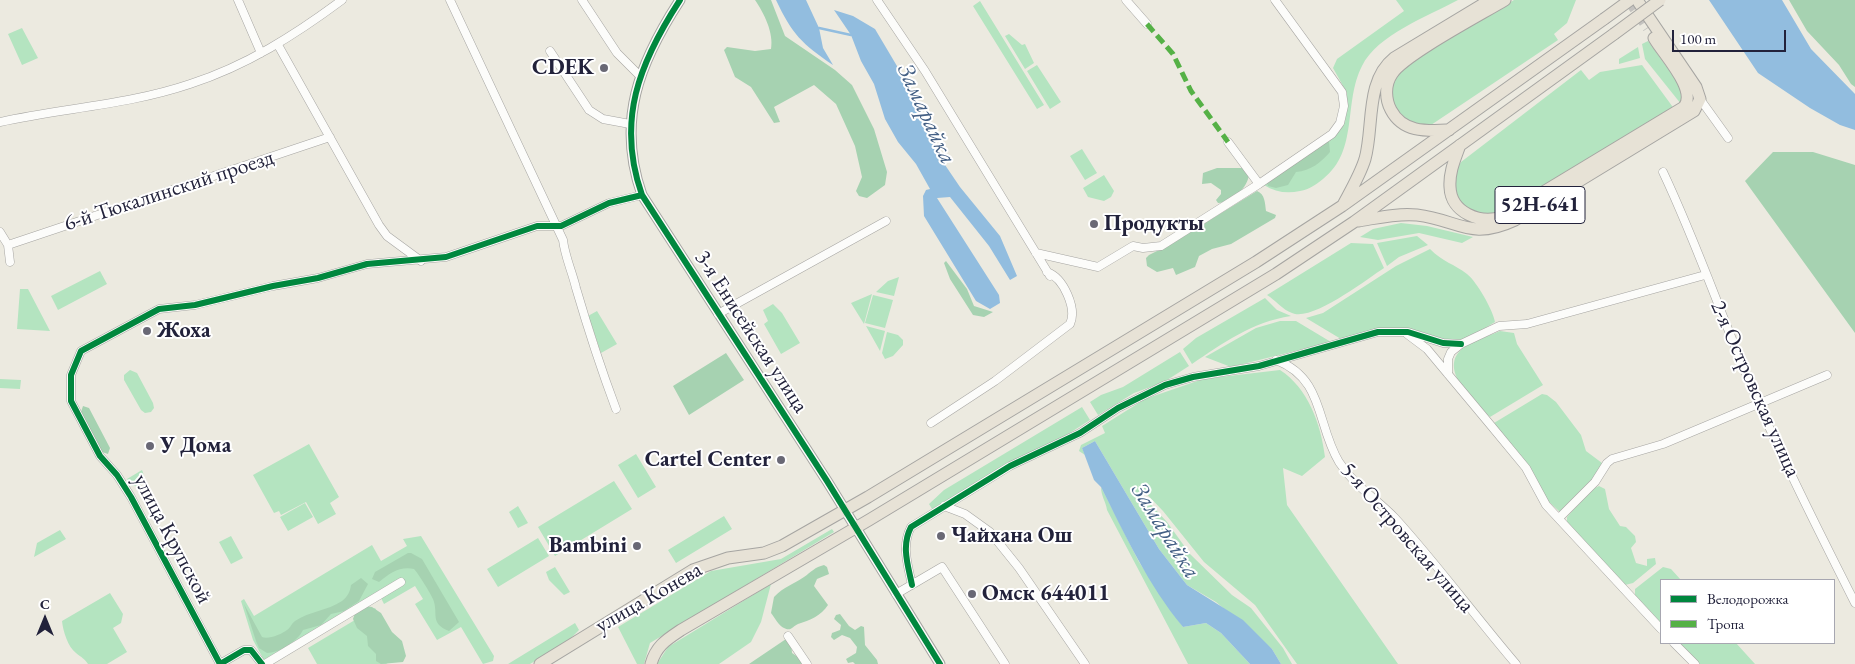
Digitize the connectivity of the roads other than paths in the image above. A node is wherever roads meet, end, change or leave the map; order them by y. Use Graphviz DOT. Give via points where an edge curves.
graph roads {
  1 [pos="238,0"];
  2 [pos="342,0"];
  3 [pos="450,0"];
  4 [pos="582,0"];
  5 [pos="680,0"];
  6 [pos="877,0"];
  7 [pos="1126,0"];
  8 [pos="1275,0"];
  9 [pos="1490,0"];
  10 [pos="1505,0"];
  11 [pos="1630,0"];
  12 [pos="1637,0"];
  13 [pos="1660,0"];
  14 [pos="1146,24"];
  15 [pos="1648,28"];
  16 [pos="278,45"];
  17 [pos="550,51"];
  18 [pos="262,53"];
  19 [pos="640,76"];
  20 [pos="1700,99"];
  21 [pos="0,122"];
  22 [pos="630,124"];
  23 [pos="1449,130"];
  24 [pos="330,137"];
  25 [pos="1728,138"];
  26 [pos="1228,142"];
  27 [pos="1460,146"];
  28 [pos="1662,172"];
  29 [pos="1260,184"];
  30 [pos="642,195"];
  31 [pos="1342,206"];
  32 [pos="886,221"];
  33 [pos="1354,222"];
  34 [pos="556,226"];
  35 [pos="0,232"];
  36 [pos="8,244"];
  37 [pos="1036,253"];
  38 [pos="421,261"];
  39 [pos="10,262"];
  40 [pos="1705,275"];
  41 [pos="718,314"];
  42 [pos="1398,332"];
  43 [pos="1461,344"];
  44 [pos="1276,360"];
  45 [pos="1448,374"];
  46 [pos="1827,375"];
  47 [pos="1759,405"];
  48 [pos="616,409"];
  49 [pos="931,422"];
  50 [pos="944,506"];
  51 [pos="845,510"];
  52 [pos="1559,518"];
  53 [pos="856,527"];
  54 [pos="401,582"];
  55 [pos="912,585"];
  56 [pos="896,594"];
  57 [pos="1855,603"];
  58 [pos="1660,627"];
  59 [pos="788,636"];
  60 [pos="1675,644"];
  61 [pos="220,664"];
  62 [pos="264,664"];
  63 [pos="540,664"];
  64 [pos="651,664"];
  65 [pos="806,664"];
  66 [pos="940,664"];
  67 [pos="1005,664"];
  68 [pos="1085,664"];
  69 [pos="1516,664"];
  70 [pos="1695,664"];
  1 -- 18 [label="street"];
  2 -- 16 [label="street"];
  3 -- 34 [label="street"];
  4 -- 19 [label="street" via="629,68"];
  5 -- 19 [label="street, 3-я Енисейская улица"];
  6 -- 37 [label="street" via="925,71"];
  7 -- 14 [label="street"];
  8 -- 29 [label="street" via="1338,84 1344,106 1340,123 1332,134"];
  9 -- 31 [label="main road" via="1394,58 1383,68 1376,87 1365,160"];
  10 -- 23 [label="main road" via="1409,59 1391,75 1387,89 1388,105 1401,123 1428,131"];
  11 -- 23 [label="main road, улица Конева, bridge"];
  12 -- 20 [label="main road" via="1696,87"];
  13 -- 27 [label="main road, улица Конева, bridge"];
  15 -- 27 [label="main road, 52Н-641" via="1687,88 1688,99 1684,107 1494,219 1477,219 1468,215 1452,196 1450,177"];
  16 -- 18 [label="street"];
  16 -- 24 [label="street"];
  17 -- 22 [label="street" via="589,110 603,119"];
  18 -- 21 [label="street" via="214,75 154,94"];
  19 -- 22 [label="street, 3-я Енисейская улица"];
  20 -- 25 [label="street"];
  20 -- 33 [label="main road, 52Н-641" via="1694,111 1515,220 1493,229 1470,229 1418,215"];
  22 -- 30 [label="street, 3-я Енисейская улица" via="632,165"];
  23 -- 31 [label="main road, улица Конева"];
  24 -- 36 [label="street, 6-й Тюкалинский проезд"];
  24 -- 38 [label="street" via="379,225 392,240"];
  26 -- 29 [label="street"];
  27 -- 33 [label="main road, улица Конева"];
  28 -- 40 [label="street, 2-я Островская улица"];
  29 -- 37 [label="street" via="1161,246 1133,246 1098,267"];
  30 -- 34 [label="street" via="609,203"];
  30 -- 41 [label="street, 3-я Енисейская улица"];
  31 -- 51 [label="main road, улица Конева" via="1256,262"];
  32 -- 41 [label="street"];
  33 -- 53 [label="main road, улица Конева" via="1276,274"];
  34 -- 38 [label="street" via="537,226 446,258"];
  34 -- 48 [label="street"];
  35 -- 36 [label="street"];
  36 -- 39 [label="street"];
  37 -- 49 [label="street" via="1070,301 1073,311 1070,324 995,381"];
  38 -- 61 [label="street, улица Крупской" via="367,264 195,306 159,309 81,350 71,375 71,402 100,456 131,497"];
  40 -- 43 [label="street" via="1526,324 1499,326"];
  40 -- 47 [label="street, 2-я Островская улица"];
  41 -- 51 [label="street, 3-я Енисейская улица"];
  42 -- 43 [label="street"];
  42 -- 44 [label="street" via="1363,335"];
  42 -- 45 [label="street" via="1421,344"];
  43 -- 45 [label="street" via="1451,352"];
  44 -- 50 [label="street" via="1194,377 1142,394 1080,433 1010,466"];
  44 -- 69 [label="street, 5-я Островская улица" via="1292,366 1311,389 1336,456 1347,474 1395,518"];
  45 -- 52 [label="street" via="1526,468 1542,499"];
  46 -- 47 [label="street"];
  47 -- 52 [label="street" via="1663,444 1612,459 1595,482"];
  47 -- 57 [label="street, 2-я Островская улица"];
  50 -- 55 [label="street" via="911,527 907,534 905,551"];
  50 -- 68 [label="street" via="965,514 990,532 1019,568"];
  51 -- 53 [label="street, 3-я Енисейская улица"];
  51 -- 63 [label="main road, улица Конева" via="782,546 764,553 728,558 694,570"];
  52 -- 58 [label="street"];
  53 -- 56 [label="street, 3-я Енисейская улица"];
  53 -- 64 [label="main road, улица Конева" via="662,642"];
  54 -- 62 [label="street"];
  55 -- 56 [label="street"];
  55 -- 67 [label="street" via="942,567"];
  56 -- 66 [label="street, 3-я Енисейская улица"];
  59 -- 65 [label="street"];
  60 -- 70 [label="street"];
  61 -- 62 [label="street" via="244,650 251,650"];
}
